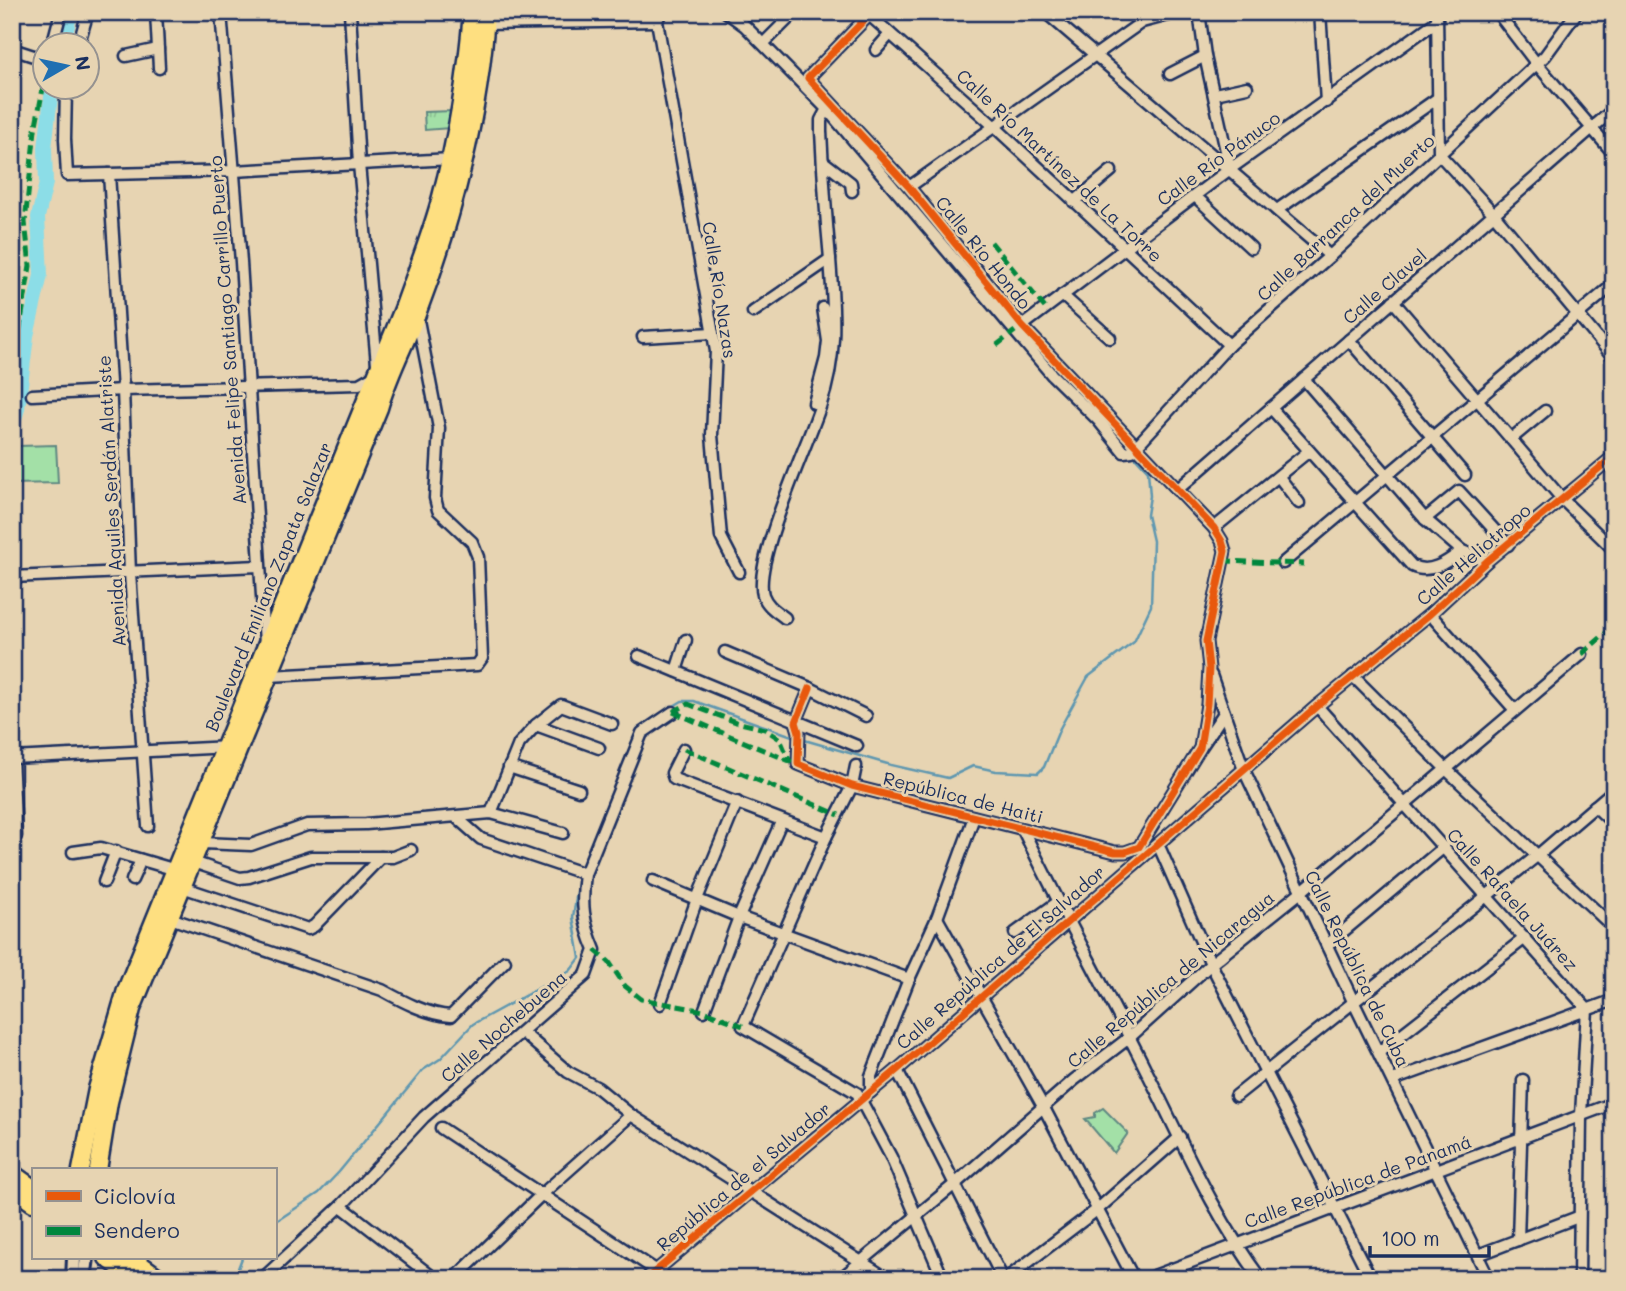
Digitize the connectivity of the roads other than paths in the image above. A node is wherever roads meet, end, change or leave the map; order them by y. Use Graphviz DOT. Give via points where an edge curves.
graph roads {
  1 [pos="61,12"];
  2 [pos="88,12"];
  3 [pos="156,12"];
  4 [pos="221,12"];
  5 [pos="350,12"];
  6 [pos="472,12"];
  7 [pos="726,12"];
  8 [pos="795,12"];
  9 [pos="1045,12"];
  10 [pos="1128,12"];
  11 [pos="1180,12"];
  12 [pos="1199,12"];
  13 [pos="1320,12"];
  14 [pos="1497,12"];
  15 [pos="1577,12"];
  16 [pos="869,13"];
  17 [pos="659,17"];
  18 [pos="1437,17"];
  19 [pos="486,18"];
  20 [pos="1142,22"];
  21 [pos="56,32"];
  22 [pos="82,32"];
  23 [pos="890,34"];
  24 [pos="767,40"];
  25 [pos="12,49"];
  26 [pos="158,49"];
  27 [pos="876,50"];
  28 [pos="32,55"];
  29 [pos="1097,55"];
  30 [pos="126,56"];
  31 [pos="1205,56"];
  32 [pos="1536,63"];
  33 [pos="159,68"];
  34 [pos="1170,74"];
  35 [pos="1247,87"];
  36 [pos="1215,94"];
  37 [pos="1438,98"];
  38 [pos="66,102"];
  39 [pos="1326,102"];
  40 [pos="827,109"];
  41 [pos="1614,109"];
  42 [pos="995,127"];
  43 [pos="1591,128"];
  44 [pos="1439,154"];
  45 [pos="1614,155"];
  46 [pos="451,159"];
  47 [pos="825,163"];
  48 [pos="359,164"];
  49 [pos="1230,169"];
  50 [pos="233,171"];
  51 [pos="1111,171"];
  52 [pos="109,174"];
  53 [pos="909,187"];
  54 [pos="852,191"];
  55 [pos="1195,196"];
  56 [pos="1074,202"];
  57 [pos="1277,210"];
  58 [pos="1493,213"];
  59 [pos="1123,248"];
  60 [pos="1251,248"];
  61 [pos="1331,256"];
  62 [pos="830,258"];
  63 [pos="1614,284"];
  64 [pos="1062,295"];
  65 [pos="1393,301"];
  66 [pos="824,308"];
  67 [pos="753,312"];
  68 [pos="416,314"];
  69 [pos="1578,314"];
  70 [pos="830,320"];
  71 [pos="1022,326"];
  72 [pos="713,332"];
  73 [pos="643,337"];
  74 [pos="1110,338"];
  75 [pos="1349,340"];
  76 [pos="1229,345"];
  77 [pos="1614,358"];
  78 [pos="384,367"];
  79 [pos="1304,379"];
  80 [pos="248,387"];
  81 [pos="123,390"];
  82 [pos="32,396"];
  83 [pos="1478,400"];
  84 [pos="814,403"];
  85 [pos="1271,408"];
  86 [pos="1545,411"];
  87 [pos="1433,438"];
  88 [pos="1511,439"];
  89 [pos="1132,450"];
  90 [pos="1309,451"];
  91 [pos="1614,456"];
  92 [pos="1465,475"];
  93 [pos="1279,477"];
  94 [pos="1387,477"];
  95 [pos="1177,490"];
  96 [pos="1563,500"];
  97 [pos="1299,503"];
  98 [pos="1354,503"];
  99 [pos="1425,519"];
  100 [pos="1214,528"];
  101 [pos="1508,545"];
  102 [pos="1614,550"];
  103 [pos="1462,551"];
  104 [pos="1487,561"];
  105 [pos="1283,563"];
  106 [pos="259,566"];
  107 [pos="739,572"];
  108 [pos="130,573"];
  109 [pos="12,577"];
  110 [pos="1430,614"];
  111 [pos="785,618"];
  112 [pos="687,640"];
  113 [pos="265,647"];
  114 [pos="725,652"];
  115 [pos="1582,654"];
  116 [pos="639,656"];
  117 [pos="1209,668"];
  118 [pos="676,671"];
  119 [pos="269,676"];
  120 [pos="1353,676"];
  121 [pos="810,688"];
  122 [pos="1317,706"];
  123 [pos="1515,710"];
  124 [pos="673,712"];
  125 [pos="1224,713"];
  126 [pos="866,716"];
  127 [pos="612,724"];
  128 [pos="536,725"];
  129 [pos="798,727"];
  130 [pos="857,746"];
  131 [pos="599,748"];
  132 [pos="1200,748"];
  133 [pos="232,749"];
  134 [pos="684,749"];
  135 [pos="143,752"];
  136 [pos="12,758"];
  137 [pos="856,766"];
  138 [pos="509,767"];
  139 [pos="1446,769"];
  140 [pos="1244,770"];
  141 [pos="852,786"];
  142 [pos="579,790"];
  143 [pos="1613,791"];
  144 [pos="737,802"];
  145 [pos="1405,804"];
  146 [pos="1595,806"];
  147 [pos="491,813"];
  148 [pos="456,817"];
  149 [pos="974,817"];
  150 [pos="781,822"];
  151 [pos="1614,824"];
  152 [pos="148,826"];
  153 [pos="1023,830"];
  154 [pos="563,832"];
  155 [pos="16,836"];
  156 [pos="827,837"];
  157 [pos="202,843"];
  158 [pos="1158,844"];
  159 [pos="1444,848"];
  160 [pos="411,850"];
  161 [pos="116,851"];
  162 [pos="1141,851"];
  163 [pos="73,852"];
  164 [pos="1125,852"];
  165 [pos="1538,855"];
  166 [pos="381,857"];
  167 [pos="141,860"];
  168 [pos="193,862"];
  169 [pos="1132,864"];
  170 [pos="176,870"];
  171 [pos="586,874"];
  172 [pos="132,880"];
  173 [pos="653,881"];
  174 [pos="104,882"];
  175 [pos="182,887"];
  176 [pos="1303,891"];
  177 [pos="1487,895"];
  178 [pos="697,900"];
  179 [pos="1058,902"];
  180 [pos="739,917"];
  181 [pos="170,918"];
  182 [pos="937,918"];
  183 [pos="1067,921"];
  184 [pos="1614,928"];
  185 [pos="785,932"];
  186 [pos="1015,933"];
  187 [pos="1525,937"];
  188 [pos="1327,945"];
  189 [pos="505,961"];
  190 [pos="1212,964"];
  191 [pos="909,979"];
  192 [pos="981,996"];
  193 [pos="1614,1000"];
  194 [pos="1353,1001"];
  195 [pos="660,1004"];
  196 [pos="1587,1009"];
  197 [pos="704,1011"];
  198 [pos="522,1032"];
  199 [pos="1130,1037"];
  200 [pos="1379,1052"];
  201 [pos="897,1070"];
  202 [pos="1266,1071"];
  203 [pos="1393,1080"];
  204 [pos="1523,1080"];
  205 [pos="870,1091"];
  206 [pos="1236,1096"];
  207 [pos="861,1099"];
  208 [pos="1614,1102"];
  209 [pos="1044,1108"];
  210 [pos="631,1115"];
  211 [pos="1581,1115"];
  212 [pos="441,1128"];
  213 [pos="1180,1137"];
  214 [pos="1520,1138"];
  215 [pos="81,1168"];
  216 [pos="98,1168"];
  217 [pos="1437,1170"];
  218 [pos="12,1172"];
  219 [pos="955,1184"];
  220 [pos="32,1187"];
  221 [pos="12,1188"];
  222 [pos="752,1193"];
  223 [pos="541,1195"];
  224 [pos="32,1202"];
  225 [pos="341,1206"];
  226 [pos="1098,1209"];
  227 [pos="1336,1209"];
  228 [pos="917,1216"];
  229 [pos="1578,1217"];
  230 [pos="1518,1240"];
  231 [pos="1235,1244"];
  232 [pos="1478,1255"];
  233 [pos="74,1260"];
  234 [pos="87,1260"];
  235 [pos="110,1260"];
  236 [pos="135,1260"];
  237 [pos="860,1262"];
  238 [pos="656,1270"];
  239 [pos="73,1279"];
  240 [pos="84,1279"];
  241 [pos="135,1279"];
  242 [pos="161,1279"];
  243 [pos="261,1279"];
  244 [pos="435,1279"];
  245 [pos="454,1279"];
  246 [pos="646,1279"];
  247 [pos="669,1279"];
  248 [pos="840,1279"];
  249 [pos="888,1279"];
  250 [pos="943,1279"];
  251 [pos="1005,1279"];
  252 [pos="1135,1279"];
  253 [pos="1146,1279"];
  254 [pos="1261,1279"];
  255 [pos="1371,1279"];
  256 [pos="1489,1279"];
  257 [pos="1579,1279"];
  1 -- 21 [label="street"];
  2 -- 22 [label="street"];
  3 -- 26 [label="street"];
  4 -- 50 [label="street, Avenida Felipe Santiago Carrillo Puerto"];
  5 -- 48 [label="street"];
  6 -- 46 [label="main road, Boulevard Emiliano Zapata Salazar"];
  7 -- 40 [label="street, Calle Río Hondo"];
  8 -- 24 [label="street"];
  9 -- 29 [label="street"];
  10 -- 20 [label="street"];
  11 -- 20 [label="street"];
  12 -- 31 [label="street"];
  13 -- 39 [label="street"];
  14 -- 32 [label="street"];
  15 -- 32 [label="street, Calle Barranca del Muerto"];
  16 -- 23 [label="street, Calle Río Martínez de La Torre"];
  16 -- 53 [label="street, Calle Río Hondo" via="808,78"];
  17 -- 19 [label="street"];
  17 -- 72 [label="street, Calle Río Nazas"];
  18 -- 37 [label="street"];
  18 -- 39 [label="street, Calle Río Pánuco"];
  19 -- 68 [label="main road, Boulevard Emiliano Zapata Salazar" via="463,162"];
  20 -- 29 [label="street"];
  23 -- 27 [label="street"];
  23 -- 42 [label="street, Calle Río Martínez de La Torre"];
  25 -- 28 [label="street"];
  26 -- 30 [label="street"];
  26 -- 33 [label="street"];
  29 -- 42 [label="street"];
  29 -- 49 [label="street"];
  31 -- 34 [label="street"];
  31 -- 36 [label="street"];
  32 -- 43 [label="street"];
  32 -- 44 [label="street, Calle Barranca del Muerto"];
  35 -- 36 [label="street"];
  36 -- 49 [label="street"];
  37 -- 44 [label="street"];
  37 -- 57 [label="street"];
  38 -- 52 [label="street" via="67,175"];
  39 -- 49 [label="street, Calle Río Pánuco"];
  40 -- 47 [label="street" via="821,120"];
  40 -- 89 [label="street, Calle Río Hondo" via="1052,374 1124,452"];
  41 -- 43 [label="street, Calle Clavel"];
  42 -- 53 [label="street"];
  42 -- 56 [label="street, Calle Río Martínez de La Torre"];
  43 -- 45 [label="street"];
  43 -- 58 [label="street, Calle Clavel"];
  44 -- 58 [label="street"];
  44 -- 61 [label="street, Calle Barranca del Muerto"];
  46 -- 48 [label="street"];
  46 -- 78 [label="main road, Boulevard Emiliano Zapata Salazar"];
  47 -- 54 [label="street" via="850,183"];
  47 -- 62 [label="street"];
  48 -- 50 [label="street"];
  48 -- 78 [label="street"];
  49 -- 55 [label="street, Calle Río Pánuco"];
  49 -- 57 [label="street"];
  50 -- 52 [label="street"];
  50 -- 80 [label="street, Avenida Felipe Santiago Carrillo Puerto"];
  51 -- 56 [label="street"];
  52 -- 81 [label="street, Avenida Aquiles Serdán Alatriste"];
  53 -- 71 [label="street, Calle Río Hondo"];
  55 -- 59 [label="street, Calle Río Pánuco"];
  55 -- 60 [label="street"];
  56 -- 59 [label="street, Calle Río Martínez de La Torre"];
  57 -- 61 [label="street"];
  58 -- 65 [label="street, Calle Clavel"];
  58 -- 69 [label="street"];
  59 -- 64 [label="street, Calle Río Pánuco"];
  59 -- 76 [label="street, Calle Río Martínez de La Torre"];
  61 -- 76 [label="street, Calle Barranca del Muerto"];
  62 -- 67 [label="street"];
  62 -- 70 [label="street"];
  63 -- 69 [label="street"];
  64 -- 71 [label="street, Calle Río Pánuco"];
  64 -- 74 [label="street"];
  65 -- 75 [label="street, Calle Clavel"];
  65 -- 83 [label="street"];
  66 -- 70 [label="street"];
  68 -- 78 [label="main road, Boulevard Emiliano Zapata Salazar"];
  68 -- 119 [label="street" via="439,428 435,498 438,510 472,542 478,557 482,658 477,665"];
  69 -- 77 [label="street"];
  69 -- 83 [label="street"];
  70 -- 84 [label="street"];
  70 -- 111 [label="street" via="832,363 821,405 762,572 766,602"];
  71 -- 89 [label="street, Calle Río Hondo"];
  72 -- 73 [label="street"];
  72 -- 107 [label="street, Calle Río Nazas" via="714,478 721,537"];
  75 -- 79 [label="street, Calle Clavel"];
  75 -- 87 [label="street"];
  76 -- 89 [label="street, Calle Barranca del Muerto"];
  78 -- 80 [label="street" via="359,384"];
  78 -- 113 [label="main road, Boulevard Emiliano Zapata Salazar"];
  78 -- 119 [label="main road, Boulevard Emiliano Zapata Salazar" via="379,408"];
  79 -- 85 [label="street, Calle Clavel"];
  79 -- 94 [label="street"];
  80 -- 81 [label="street"];
  80 -- 106 [label="street, Avenida Felipe Santiago Carrillo Puerto"];
  81 -- 82 [label="street"];
  81 -- 108 [label="street, Avenida Aquiles Serdán Alatriste"];
  83 -- 87 [label="street"];
  83 -- 88 [label="street"];
  85 -- 90 [label="street"];
  85 -- 95 [label="street, Calle Clavel"];
  86 -- 88 [label="street"];
  87 -- 92 [label="street"];
  87 -- 94 [label="street"];
  88 -- 96 [label="street"];
  89 -- 95 [label="street"];
  90 -- 93 [label="street"];
  90 -- 98 [label="street"];
  91 -- 96 [label="street, Calle Heliotropo"];
  93 -- 97 [label="street"];
  93 -- 100 [label="street"];
  94 -- 98 [label="street"];
  94 -- 99 [label="street"];
  95 -- 100 [label="street"];
  96 -- 101 [label="street, Calle Heliotropo"];
  96 -- 102 [label="street"];
  98 -- 103 [label="street" via="1418,569 1432,568"];
  98 -- 105 [label="street"];
  99 -- 101 [label="street" via="1459,491"];
  99 -- 103 [label="street"];
  100 -- 117 [label="street" via="1225,551 1206,642"];
  101 -- 104 [label="street, Calle Heliotropo"];
  103 -- 104 [label="street"];
  104 -- 110 [label="street, Calle Heliotropo"];
  106 -- 108 [label="street"];
  106 -- 113 [label="street, Avenida Felipe Santiago Carrillo Puerto"];
  108 -- 109 [label="street"];
  108 -- 135 [label="street, Avenida Aquiles Serdán Alatriste"];
  110 -- 120 [label="street, Calle Heliotropo"];
  110 -- 123 [label="street"];
  112 -- 118 [label="street"];
  113 -- 133 [label="main road, Boulevard Emiliano Zapata Salazar"];
  114 -- 121 [label="street"];
  115 -- 123 [label="street, Calle República de Nicaragua"];
  116 -- 118 [label="street"];
  117 -- 125 [label="street, Calle República de Cuba"];
  117 -- 132 [label="street"];
  118 -- 129 [label="street"];
  119 -- 133 [label="main road, Boulevard Emiliano Zapata Salazar"];
  120 -- 122 [label="street, Calle República de El Salvador"];
  120 -- 139 [label="street"];
  121 -- 126 [label="street"];
  121 -- 129 [label="street"];
  122 -- 140 [label="street, Calle República de El Salvador"];
  122 -- 145 [label="street, Calle Rafaela Juárez"];
  123 -- 139 [label="street, Calle República de Nicaragua"];
  124 -- 171 [label="street, Calle Nochebuena" via="642,733"];
  125 -- 132 [label="street"];
  125 -- 140 [label="street, Calle República de Cuba"];
  127 -- 128 [label="street" via="561,705"];
  128 -- 131 [label="street"];
  128 -- 138 [label="street" via="519,744"];
  129 -- 130 [label="street"];
  129 -- 141 [label="street, República de Haiti" via="798,764"];
  132 -- 162 [label="street"];
  133 -- 135 [label="street"];
  133 -- 157 [label="main road, Boulevard Emiliano Zapata Salazar"];
  133 -- 170 [label="main road, Boulevard Emiliano Zapata Salazar"];
  134 -- 144 [label="street" via="672,773 674,779"];
  135 -- 136 [label="street"];
  135 -- 152 [label="street, Avenida Aquiles Serdán Alatriste"];
  136 -- 155 [label="street"];
  137 -- 141 [label="street"];
  138 -- 142 [label="street"];
  138 -- 147 [label="street"];
  139 -- 145 [label="street, Calle República de Nicaragua"];
  139 -- 165 [label="street"];
  140 -- 158 [label="street, Calle República de El Salvador"];
  140 -- 176 [label="street, Calle República de Cuba"];
  141 -- 149 [label="street, República de Haiti"];
  141 -- 156 [label="street"];
  143 -- 146 [label="street"];
  144 -- 150 [label="street"];
  144 -- 178 [label="street"];
  145 -- 159 [label="street, Calle Rafaela Juárez"];
  145 -- 176 [label="street, Calle República de Nicaragua"];
  146 -- 151 [label="street"];
  146 -- 165 [label="street"];
  147 -- 148 [label="street"];
  147 -- 154 [label="street"];
  148 -- 157 [label="street" via="307,825 251,845"];
  148 -- 171 [label="street" via="481,839"];
  149 -- 153 [label="street, República de Haiti"];
  149 -- 182 [label="street"];
  150 -- 156 [label="street"];
  150 -- 180 [label="street"];
  153 -- 164 [label="street, República de Haiti"];
  153 -- 179 [label="street"];
  156 -- 185 [label="street"];
  157 -- 168 [label="main road, Boulevard Emiliano Zapata Salazar"];
  158 -- 162 [label="street, Calle República de El Salvador"];
  158 -- 190 [label="street"];
  159 -- 177 [label="street, Calle Rafaela Juárez"];
  159 -- 188 [label="street"];
  160 -- 166 [label="street"];
  161 -- 163 [label="street"];
  161 -- 167 [label="street"];
  161 -- 174 [label="street"];
  162 -- 164 [label="street"];
  162 -- 169 [label="street, Calle República de El Salvador"];
  164 -- 169 [label="street"];
  165 -- 177 [label="street"];
  165 -- 184 [label="street"];
  166 -- 168 [label="street" via="311,857 240,878"];
  166 -- 175 [label="street" via="308,929"];
  167 -- 170 [label="street"];
  167 -- 172 [label="street"];
  168 -- 175 [label="main road, Boulevard Emiliano Zapata Salazar"];
  169 -- 183 [label="street, Calle República de El Salvador"];
  170 -- 215 [label="main road, Boulevard Emiliano Zapata Salazar" via="117,1016"];
  171 -- 198 [label="street, Calle Nochebuena" via="582,899 586,929 595,950 586,975"];
  173 -- 178 [label="street"];
  175 -- 181 [label="main road, Boulevard Emiliano Zapata Salazar"];
  176 -- 188 [label="street, Calle República de Cuba"];
  176 -- 190 [label="street, Calle República de Nicaragua"];
  177 -- 187 [label="street, Calle Rafaela Juárez"];
  177 -- 194 [label="street"];
  178 -- 180 [label="street"];
  178 -- 195 [label="street"];
  179 -- 183 [label="street"];
  179 -- 186 [label="street"];
  180 -- 185 [label="street"];
  180 -- 197 [label="street"];
  181 -- 189 [label="street" via="382,990 443,1016 452,1016"];
  181 -- 216 [label="main road, Boulevard Emiliano Zapata Salazar" via="132,1009 108,1102"];
  182 -- 191 [label="street"];
  182 -- 192 [label="street"];
  183 -- 192 [label="street, Calle República de El Salvador"];
  183 -- 199 [label="street"];
  185 -- 191 [label="street"];
  185 -- 207 [label="street" via="743,1026"];
  187 -- 196 [label="street, Calle Rafaela Juárez"];
  187 -- 200 [label="street"];
  188 -- 194 [label="street, Calle República de Cuba"];
  190 -- 199 [label="street, Calle República de Nicaragua"];
  190 -- 202 [label="street"];
  191 -- 205 [label="street" via="871,1076"];
  192 -- 201 [label="street, Calle República de El Salvador"];
  192 -- 209 [label="street"];
  193 -- 196 [label="street"];
  194 -- 200 [label="street, Calle República de Cuba"];
  194 -- 202 [label="street"];
  196 -- 203 [label="street"];
  196 -- 211 [label="street"];
  198 -- 210 [label="street" via="568,1072 598,1088"];
  198 -- 225 [label="street, Calle Nochebuena" via="424,1117"];
  199 -- 209 [label="street, Calle República de Nicaragua"];
  199 -- 213 [label="street"];
  200 -- 203 [label="street, Calle República de Cuba"];
  201 -- 205 [label="street, Calle República de El Salvador"];
  201 -- 219 [label="street"];
  202 -- 206 [label="street"];
  202 -- 227 [label="street"];
  203 -- 217 [label="street, Calle República de Cuba"];
  204 -- 214 [label="street"];
  205 -- 207 [label="street, Calle República de El Salvador"];
  207 -- 222 [label="street, República de el Salvador"];
  207 -- 228 [label="street"];
  208 -- 211 [label="street, Calle República de Panamá"];
  209 -- 219 [label="street, Calle República de Nicaragua"];
  209 -- 226 [label="street"];
  210 -- 222 [label="street"];
  210 -- 223 [label="street"];
  211 -- 214 [label="street, Calle República de Panamá"];
  211 -- 229 [label="street"];
  212 -- 223 [label="street"];
  213 -- 226 [label="street"];
  213 -- 231 [label="street"];
  214 -- 217 [label="street, Calle República de Panamá"];
  214 -- 230 [label="street"];
  217 -- 227 [label="street, Calle República de Panamá"];
  217 -- 232 [label="street, Calle República de Cuba"];
  218 -- 220 [label="main road"];
  219 -- 228 [label="street, Calle República de Nicaragua"];
  219 -- 251 [label="street"];
  221 -- 224 [label="main road"];
  222 -- 237 [label="street"];
  222 -- 238 [label="street, República de el Salvador"];
  223 -- 238 [label="street"];
  223 -- 245 [label="street"];
  225 -- 243 [label="street, Calle Nochebuena"];
  225 -- 244 [label="street"];
  226 -- 251 [label="street"];
  226 -- 252 [label="street"];
  227 -- 231 [label="street, Calle República de Panamá"];
  227 -- 255 [label="street"];
  228 -- 237 [label="street, Calle República de Nicaragua"];
  228 -- 250 [label="street"];
  229 -- 230 [label="street"];
  229 -- 257 [label="street"];
  230 -- 232 [label="street"];
  231 -- 253 [label="street, Calle República de Panamá"];
  231 -- 254 [label="street"];
  232 -- 256 [label="street, Calle República de Cuba"];
  233 -- 239 [label="street"];
  234 -- 240 [label="street"];
  235 -- 241 [label="main road"];
  236 -- 242 [label="main road"];
  237 -- 248 [label="street, Calle República de Nicaragua"];
  237 -- 249 [label="street"];
  238 -- 246 [label="street, República de el Salvador"];
  238 -- 247 [label="street"];
}
